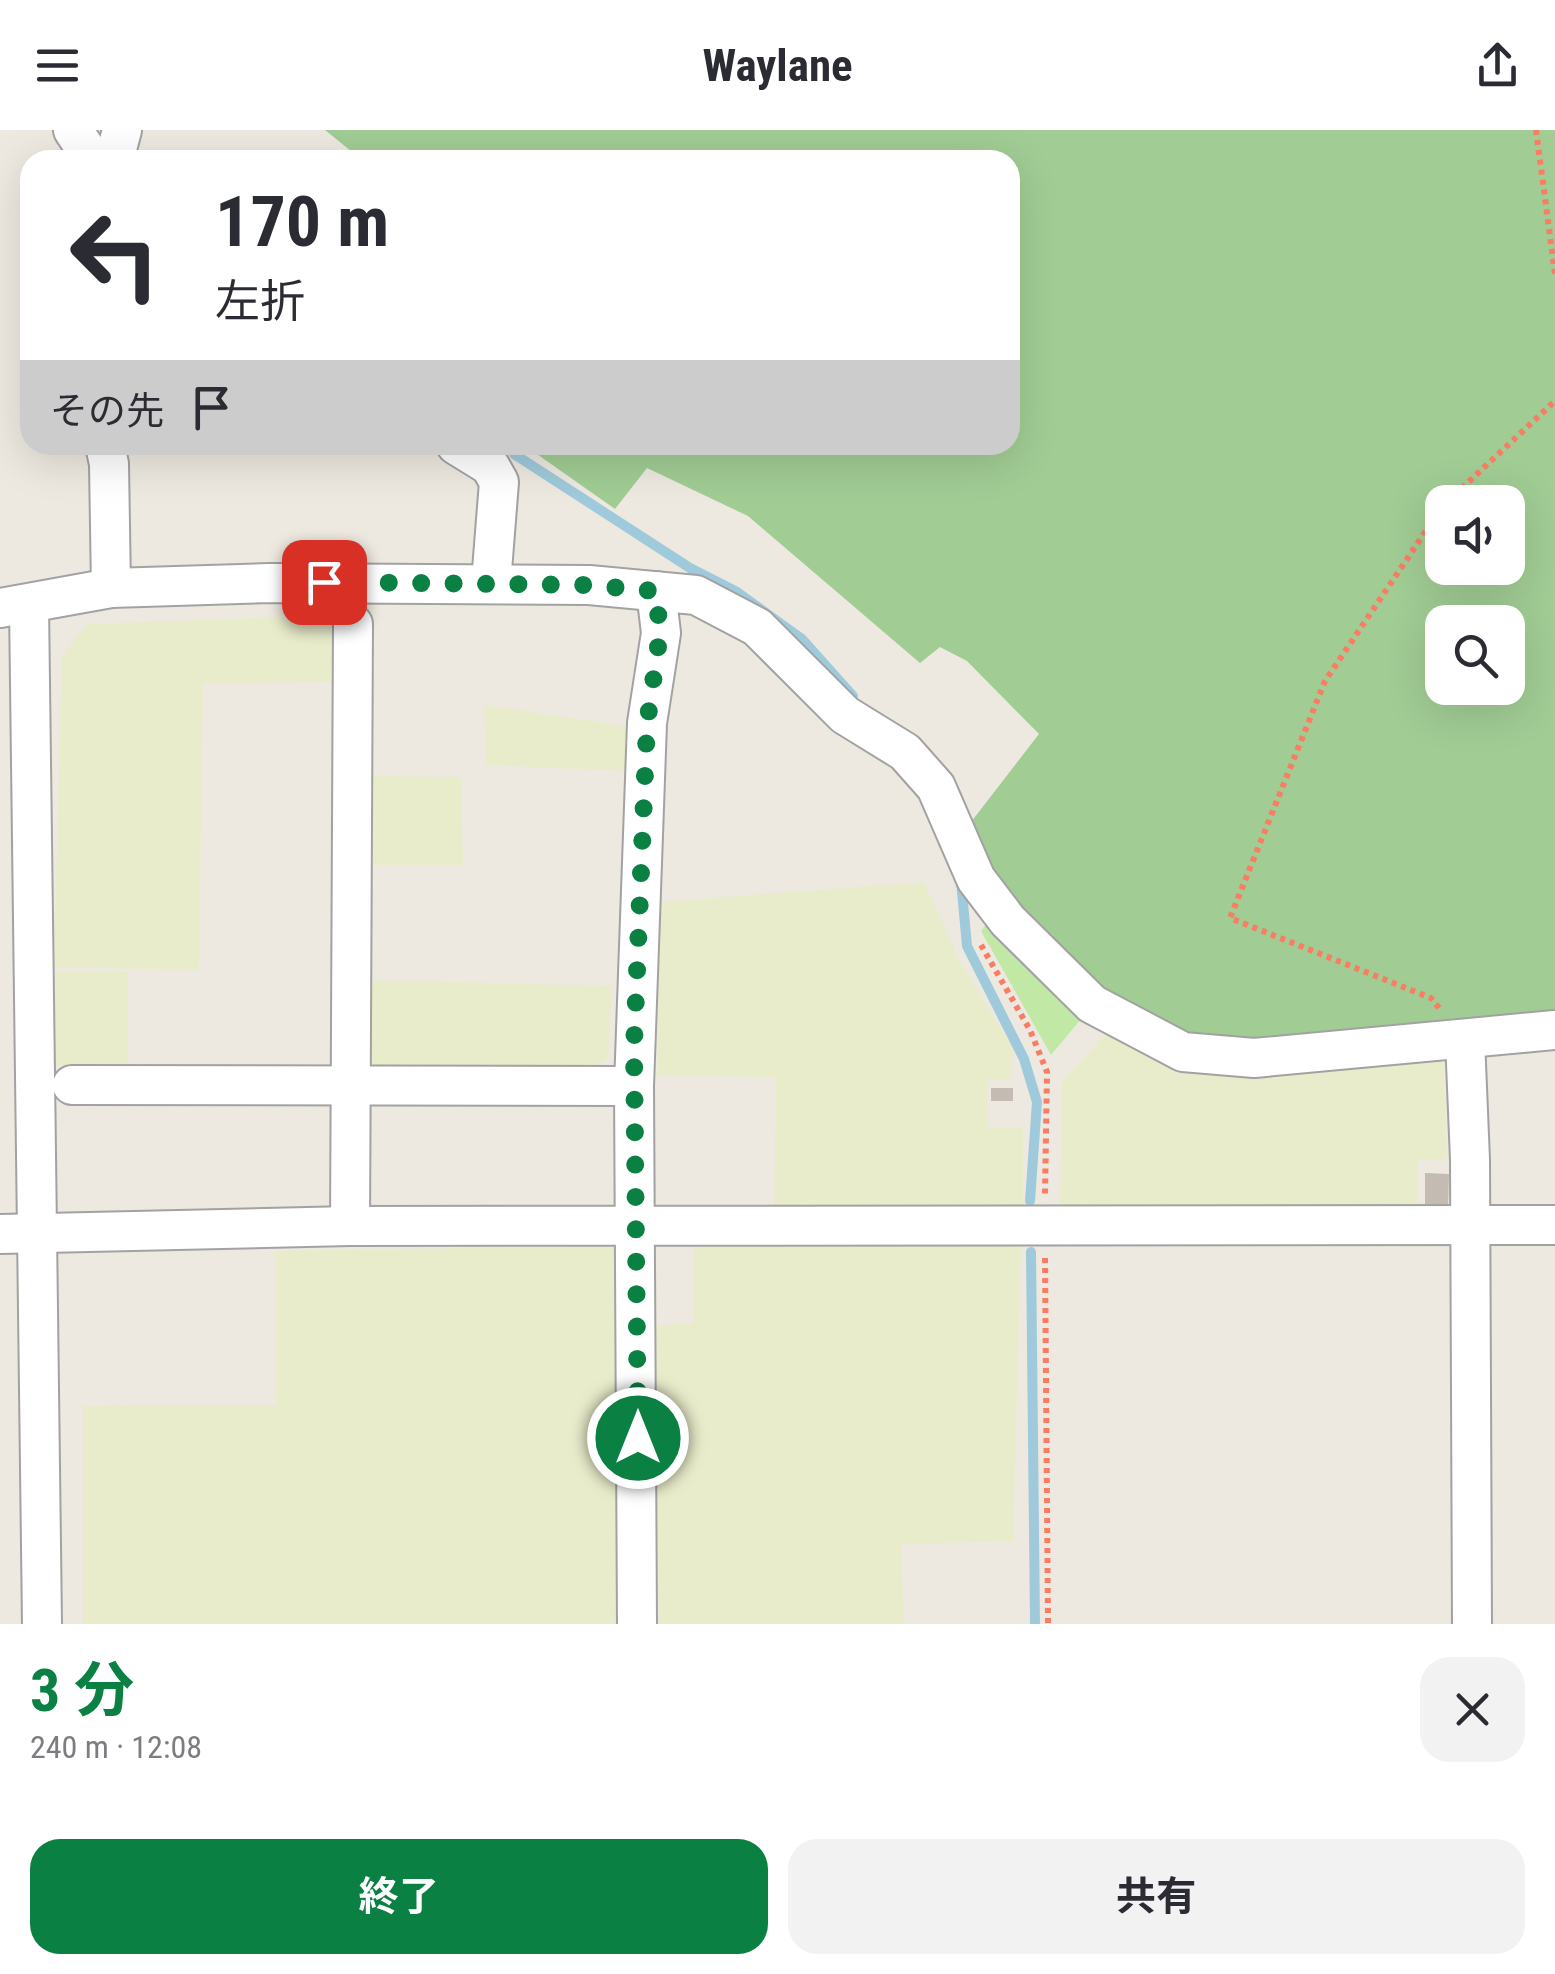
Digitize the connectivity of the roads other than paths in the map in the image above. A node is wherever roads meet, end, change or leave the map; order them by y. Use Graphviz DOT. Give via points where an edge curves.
graph roads {
  1 [pos="107,455"];
  2 [pos="472,455"];
  3 [pos="491,583"];
  4 [pos="111,588"];
  5 [pos="656,591"];
  6 [pos="15,607"];
  7 [pos="352,624"];
  8 [pos="1555,1030"];
  9 [pos="1465,1039"];
  10 [pos="72,1085"];
  11 [pos="634,1086"];
  12 [pos="349,1088"];
  13 [pos="1468,1224"];
  14 [pos="1555,1224"];
  15 [pos="350,1226"];
  16 [pos="636,1228"];
  17 [pos="39,1232"];
  18 [pos="0,1234"];
  19 [pos="42,1624"];
  20 [pos="637,1624"];
  21 [pos="1472,1624"];
  1 -- 4 [label="street"];
  2 -- 3 [label="street" via="490,466 498,482"];
  3 -- 4 [label="street"];
  3 -- 5 [label="street"];
  4 -- 6 [label="street"];
  5 -- 9 [label="street" via="696,595 757,626 845,715 905,752 936,787 976,879 1008,921 1092,1004 1184,1052 1254,1058"];
  5 -- 11 [label="street" via="660,633 647,724"];
  6 -- 17 [label="street"];
  7 -- 12 [label="street"];
  8 -- 9 [label="street"];
  9 -- 13 [label="street"];
  10 -- 12 [label="street"];
  11 -- 12 [label="street"];
  11 -- 16 [label="street"];
  12 -- 15 [label="street"];
  13 -- 14 [label="street"];
  13 -- 16 [label="street"];
  13 -- 21 [label="street"];
  15 -- 16 [label="street"];
  15 -- 17 [label="street"];
  16 -- 20 [label="street"];
  17 -- 18 [label="street"];
  17 -- 19 [label="street"];
}
